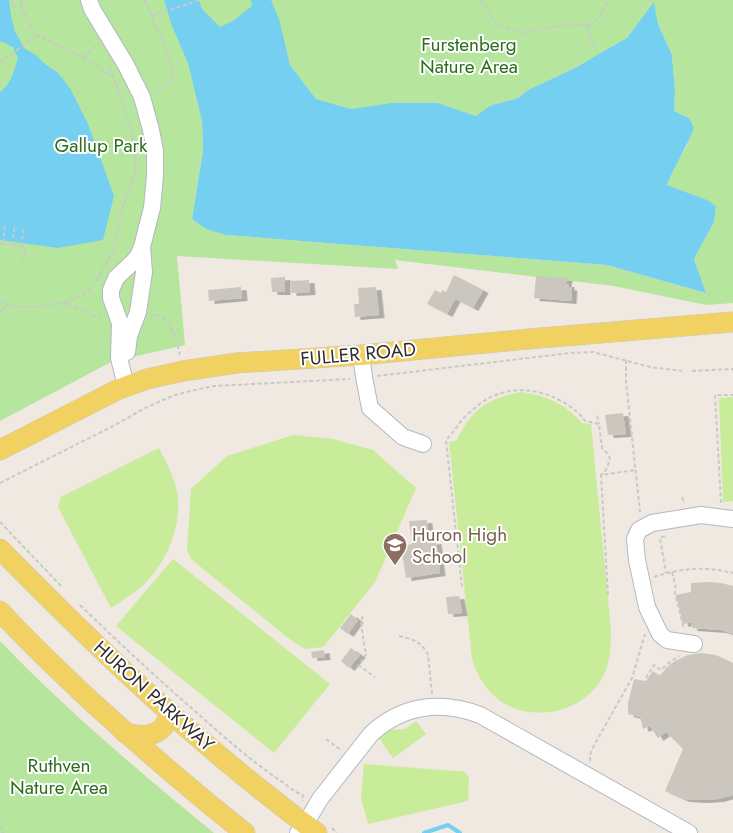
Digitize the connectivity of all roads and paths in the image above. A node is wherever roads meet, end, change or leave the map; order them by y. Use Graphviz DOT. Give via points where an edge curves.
graph roads {
  1 [pos="12,0"];
  2 [pos="22,0"];
  3 [pos="89,0"];
  4 [pos="145,0"];
  5 [pos="199,0"];
  6 [pos="481,0"];
  7 [pos="609,0"];
  8 [pos="22,6"];
  9 [pos="152,16"];
  10 [pos="588,25"];
  11 [pos="37,35"];
  12 [pos="102,48"];
  13 [pos="596,51"];
  14 [pos="83,58"];
  15 [pos="107,60"];
  16 [pos="0,61"];
  17 [pos="113,77"];
  18 [pos="142,97"];
  19 [pos="0,225"];
  20 [pos="15,225"];
  21 [pos="24,227"];
  22 [pos="2,243"];
  23 [pos="12,245"];
  24 [pos="21,246"];
  25 [pos="142,247"];
  26 [pos="23,262"];
  27 [pos="0,302"];
  28 [pos="6,305"];
  29 [pos="0,314"];
  30 [pos="733,322"];
  31 [pos="361,355"];
  32 [pos="626,360"];
  33 [pos="733,369"];
  34 [pos="682,371"];
  35 [pos="692,371"];
  36 [pos="364,377"];
  37 [pos="130,385"];
  38 [pos="733,395"];
  39 [pos="597,416"];
  40 [pos="599,424"];
  41 [pos="423,444"];
  42 [pos="0,450"];
  43 [pos="635,470"];
  44 [pos="601,475"];
  45 [pos="0,483"];
  46 [pos="727,503"];
  47 [pos="733,519"];
  48 [pos="0,522"];
  49 [pos="652,523"];
  50 [pos="667,535"];
  51 [pos="0,549"];
  52 [pos="672,572"];
  53 [pos="666,573"];
  54 [pos="733,573"];
  55 [pos="654,577"];
  56 [pos="462,587"];
  57 [pos="66,591"];
  58 [pos="608,595"];
  59 [pos="79,604"];
  60 [pos="0,611"];
  61 [pos="363,614"];
  62 [pos="645,633"];
  63 [pos="399,636"];
  64 [pos="691,644"];
  65 [pos="375,677"];
  66 [pos="646,678"];
  67 [pos="432,694"];
  68 [pos="168,711"];
  69 [pos="124,732"];
  70 [pos="326,739"];
  71 [pos="341,750"];
  72 [pos="591,764"];
  73 [pos="320,799"];
  74 [pos="302,800"];
  75 [pos="280,805"];
  76 [pos="0,826"];
  77 [pos="307,830"];
  78 [pos="3,833"];
  79 [pos="245,833"];
  80 [pos="689,833"];
  1 -- 8 [label="path" via="12,7"];
  2 -- 8 [label="path"];
  3 -- 18 [label="lane"];
  4 -- 9 [label="path"];
  5 -- 9 [label="path"];
  6 -- 10 [label="path" via="493,21 523,33 563,25"];
  7 -- 10 [label="path" via="599,18"];
  8 -- 11 [label="path"];
  9 -- 18 [label="path" via="170,60 172,75 160,91"];
  10 -- 13 [label="path"];
  11 -- 14 [label="path"];
  11 -- 16 [label="path"];
  12 -- 14 [label="path" via="99,42"];
  14 -- 17 [label="path"];
  15 -- 17 [label="path"];
  17 -- 28 [label="path" via="128,117 135,171 111,256 97,282 77,298 36,307"];
  18 -- 25 [label="lane" via="155,151 153,197"];
  19 -- 22 [label="path" via="5,225"];
  20 -- 23 [label="path"];
  21 -- 24 [label="path"];
  22 -- 23 [label="path"];
  23 -- 24 [label="path"];
  24 -- 26 [label="path" via="24,247"];
  25 -- 37 [label="lane" via="143,279 127,349"];
  25 -- 37 [label="lane" via="138,256 116,278 111,290 120,323 119,358"];
  27 -- 28 [label="path"];
  28 -- 29 [label="path"];
  30 -- 31 [label="main road, FULLER ROAD"];
  31 -- 36 [label="lane"];
  31 -- 37 [label="main road, FULLER ROAD" via="237,363 183,371"];
  32 -- 34 [label="path"];
  32 -- 36 [label="path" via="583,352"];
  32 -- 43 [label="path"];
  33 -- 35 [label="path"];
  36 -- 41 [label="lane" via="370,408 403,437"];
  36 -- 45 [label="path" via="214,386 181,393 147,407"];
  37 -- 42 [label="main road, FULLER ROAD"];
  38 -- 46 [label="path" via="715,395 721,504"];
  39 -- 40 [label="path"];
  40 -- 44 [label="path" via="602,448 610,458"];
  40 -- 56 [label="path" via="585,421 557,398 528,390 494,395 462,419 446,440"];
  43 -- 44 [label="path"];
  43 -- 49 [label="path" via="640,513"];
  44 -- 58 [label="path"];
  47 -- 49 [label="lane" via="700,515"];
  48 -- 57 [label="path"];
  49 -- 64 [label="lane" via="639,530 635,538 647,607 660,634 667,640"];
  50 -- 53 [label="path" via="660,538"];
  51 -- 68 [label="main road, HURON PARKWAY"];
  52 -- 53 [label="path"];
  52 -- 54 [label="path" via="706,569"];
  52 -- 64 [label="path"];
  53 -- 55 [label="path"];
  59 -- 74 [label="path" via="202,718 264,770 303,795"];
  60 -- 69 [label="main road"];
  61 -- 65 [label="path" via="361,623 367,653 358,666"];
  62 -- 72 [label="path" via="632,678 592,749"];
  63 -- 67 [label="path" via="414,640 426,650"];
  64 -- 66 [label="path" via="687,653 661,670 654,665"];
  68 -- 69 [label="main road" via="166,723 153,734 145,736"];
  68 -- 75 [label="main road, HURON PARKWAY"];
  69 -- 79 [label="main road"];
  70 -- 71 [label="path"];
  73 -- 75 [label="lane" via="300,807"];
  73 -- 77 [label="lane"];
  73 -- 80 [label="lane" via="379,726 411,710 444,706 480,715"];
  75 -- 77 [label="main road, HURON PARKWAY"];
  76 -- 78 [label="path"];
}
